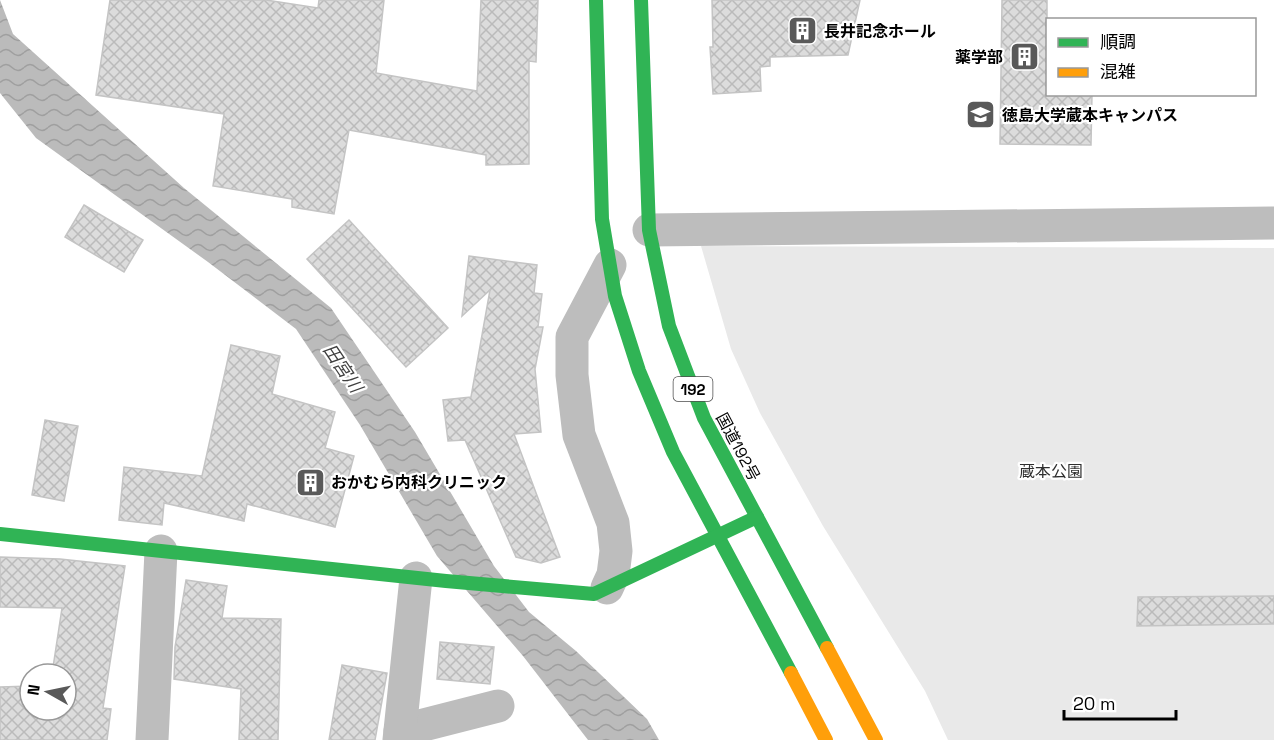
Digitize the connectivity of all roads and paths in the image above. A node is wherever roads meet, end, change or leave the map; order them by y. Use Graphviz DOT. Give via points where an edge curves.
graph roads {
  1 [pos="596,0"];
  2 [pos="641,0"];
  3 [pos="1274,223"];
  4 [pos="650,230"];
  5 [pos="610,265"];
  6 [pos="757,517"];
  7 [pos="0,534"];
  8 [pos="716,535"];
  9 [pos="161,551"];
  10 [pos="431,580"];
  11 [pos="607,588"];
  12 [pos="498,706"];
  13 [pos="400,736"];
  14 [pos="152,740"];
  15 [pos="826,740"];
  16 [pos="876,740"];
  1 -- 5 [label="main road, 192" via="602,219"];
  2 -- 4 [label="main road, 国道192号 / 192"];
  3 -- 4 [label="street"];
  4 -- 6 [label="main road, 国道192号 / 192" via="669,326 704,418"];
  5 -- 8 [label="main road, 192" via="615,297 639,370"];
  5 -- 11 [label="street" via="572,337 579,435 613,523 616,552"];
  6 -- 8 [label="main road"];
  6 -- 16 [label="main road, 国道192号 / 192"];
  7 -- 9 [label="main road"];
  8 -- 11 [label="main road"];
  8 -- 15 [label="main road, 192"];
  9 -- 10 [label="main road"];
  9 -- 14 [label="street"];
  10 -- 11 [label="main road" via="594,594"];
  10 -- 13 [label="street"];
  12 -- 13 [label="street"];
}
